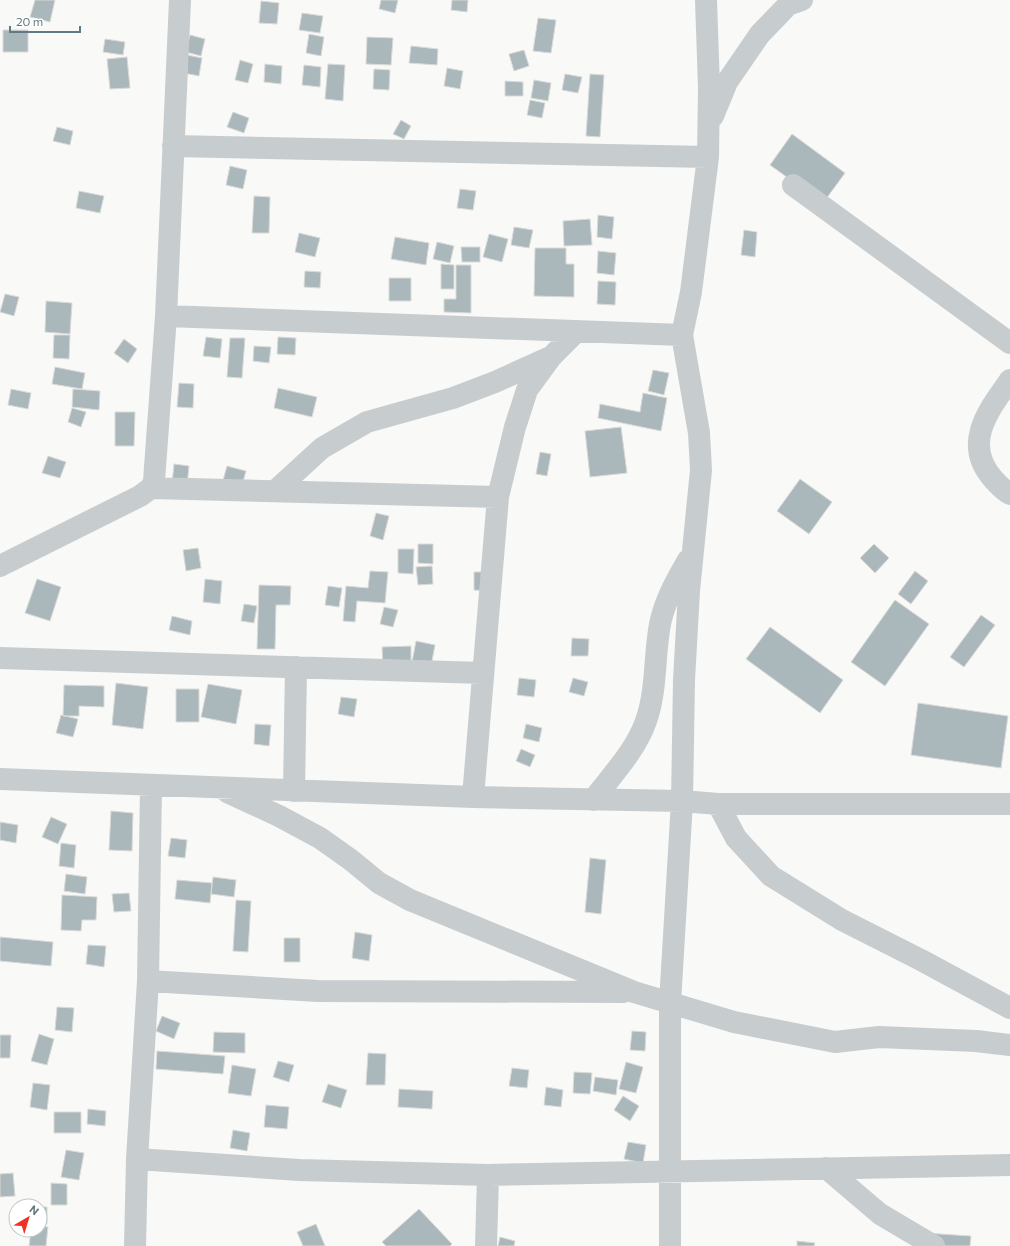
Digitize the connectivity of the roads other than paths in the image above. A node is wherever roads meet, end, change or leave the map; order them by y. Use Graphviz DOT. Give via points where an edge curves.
graph roads {
  1 [pos="180,0"];
  2 [pos="706,0"];
  3 [pos="802,0"];
  4 [pos="708,129"];
  5 [pos="172,146"];
  6 [pos="708,157"];
  7 [pos="793,184"];
  8 [pos="166,316"];
  9 [pos="577,331"];
  10 [pos="682,335"];
  11 [pos="1010,343"];
  12 [pos="551,357"];
  13 [pos="1010,380"];
  14 [pos="152,488"];
  15 [pos="275,491"];
  16 [pos="1010,494"];
  17 [pos="498,496"];
  18 [pos="693,552"];
  19 [pos="0,566"];
  20 [pos="0,658"];
  21 [pos="296,667"];
  22 [pos="484,673"];
  23 [pos="0,779"];
  24 [pos="151,786"];
  25 [pos="217,788"];
  26 [pos="294,791"];
  27 [pos="473,797"];
  28 [pos="593,800"];
  29 [pos="682,801"];
  30 [pos="718,804"];
  31 [pos="1010,804"];
  32 [pos="148,981"];
  33 [pos="634,992"];
  34 [pos="670,1003"];
  35 [pos="1010,1008"];
  36 [pos="1010,1045"];
  37 [pos="137,1158"];
  38 [pos="1010,1165"];
  39 [pos="826,1168"];
  40 [pos="671,1171"];
  41 [pos="488,1175"];
  42 [pos="135,1246"];
  43 [pos="486,1246"];
  44 [pos="670,1246"];
  45 [pos="934,1246"];
  1 -- 5 [label="street"];
  2 -- 4 [label="street"];
  3 -- 4 [label="street" via="788,6 760,34 727,82"];
  4 -- 6 [label="street"];
  5 -- 6 [label="street"];
  5 -- 8 [label="street"];
  6 -- 10 [label="street" via="691,292"];
  7 -- 11 [label="street"];
  8 -- 9 [label="street"];
  8 -- 14 [label="street"];
  9 -- 10 [label="street"];
  9 -- 12 [label="street"];
  10 -- 18 [label="street" via="699,433 701,470"];
  12 -- 15 [label="street" via="453,398 367,422 322,448"];
  12 -- 17 [label="street" via="526,390"];
  13 -- 16 [label="street" via="994,402 980,432 978,451 984,469"];
  14 -- 15 [label="street"];
  14 -- 19 [label="street"];
  15 -- 17 [label="street"];
  17 -- 22 [label="street"];
  18 -- 28 [label="street" via="664,607 652,699 638,741"];
  18 -- 29 [label="street" via="684,680"];
  20 -- 21 [label="street"];
  21 -- 22 [label="street"];
  21 -- 26 [label="street"];
  22 -- 27 [label="street"];
  23 -- 24 [label="street"];
  24 -- 25 [label="street"];
  24 -- 32 [label="street"];
  25 -- 26 [label="street"];
  25 -- 33 [label="street" via="320,838 379,883 410,900"];
  26 -- 27 [label="street"];
  27 -- 28 [label="street"];
  28 -- 29 [label="street"];
  29 -- 30 [label="street"];
  29 -- 34 [label="street"];
  30 -- 31 [label="street"];
  30 -- 35 [label="street" via="736,838 772,876 842,920"];
  32 -- 33 [label="street" via="318,991"];
  32 -- 37 [label="street"];
  33 -- 34 [label="street"];
  34 -- 36 [label="street" via="734,1022 835,1042 879,1037"];
  34 -- 40 [label="street"];
  37 -- 41 [label="street" via="299,1170"];
  37 -- 42 [label="street"];
  38 -- 39 [label="street"];
  39 -- 40 [label="street"];
  39 -- 45 [label="street" via="880,1214"];
  40 -- 41 [label="street"];
  40 -- 44 [label="street"];
  41 -- 43 [label="street"];
}
